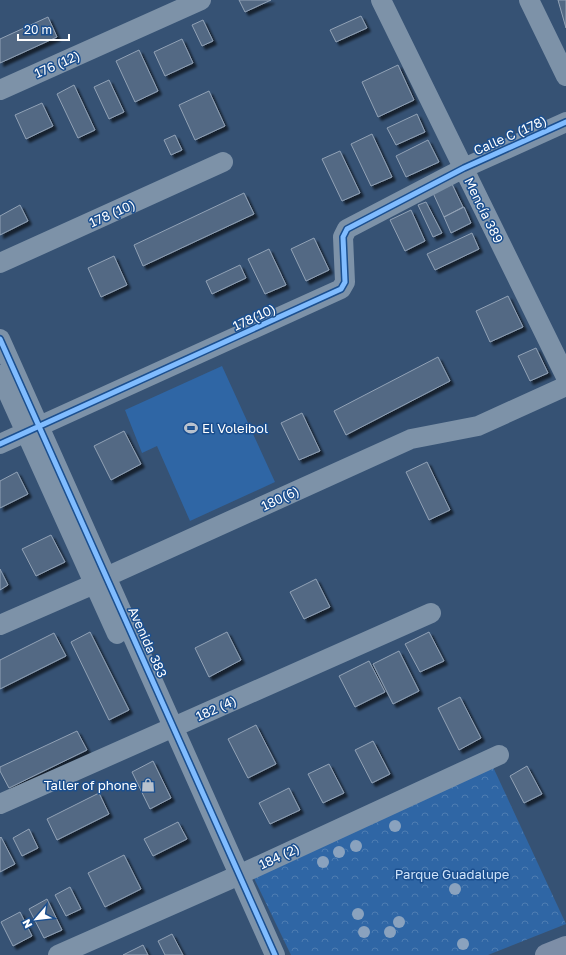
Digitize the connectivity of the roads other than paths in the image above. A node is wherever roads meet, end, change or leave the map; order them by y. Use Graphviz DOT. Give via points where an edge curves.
graph roads {
  1 [pos="202,0"];
  2 [pos="381,0"];
  3 [pos="529,0"];
  4 [pos="566,76"];
  5 [pos="0,90"];
  6 [pos="566,122"];
  7 [pos="223,162"];
  8 [pos="464,168"];
  9 [pos="0,263"];
  10 [pos="0,339"];
  11 [pos="0,375"];
  12 [pos="566,377"];
  13 [pos="566,386"];
  14 [pos="33,430"];
  15 [pos="0,444"];
  16 [pos="100,580"];
  17 [pos="431,613"];
  18 [pos="0,626"];
  19 [pos="167,729"];
  20 [pos="499,755"];
  21 [pos="0,804"];
  22 [pos="233,877"];
  23 [pos="566,947"];
  24 [pos="58,955"];
  25 [pos="261,955"];
  26 [pos="275,955"];
  27 [pos="546,955"];
  1 -- 5 [label="street, 176 (12)"];
  2 -- 8 [label="street, Mencía 389"];
  3 -- 4 [label="street"];
  6 -- 8 [label="street, Calle C (178)"];
  7 -- 9 [label="street, 178 (10)"];
  8 -- 12 [label="street, Mencía 389"];
  8 -- 14 [label="street, 178(10)" via="347,229 343,236 345,282 341,289"];
  10 -- 14 [label="street, Avenida 383"];
  11 -- 14 [label="street, Avenida 383"];
  13 -- 16 [label="street, 180(6)" via="478,426 410,439"];
  14 -- 15 [label="street, 178(10)"];
  14 -- 16 [label="street, Avenida 383"];
  16 -- 18 [label="street, 180(6)"];
  16 -- 19 [label="street, Avenida 383"];
  17 -- 19 [label="street, 182 (4)"];
  19 -- 21 [label="street, 182 (4)"];
  19 -- 22 [label="street, Avenida 383"];
  20 -- 22 [label="street, 184 (2)"];
  22 -- 24 [label="street, 184 (2)"];
  22 -- 25 [label="street, Avenida 383"];
  22 -- 26 [label="street, Avenida 383"];
  23 -- 27 [label="main road"];
}
